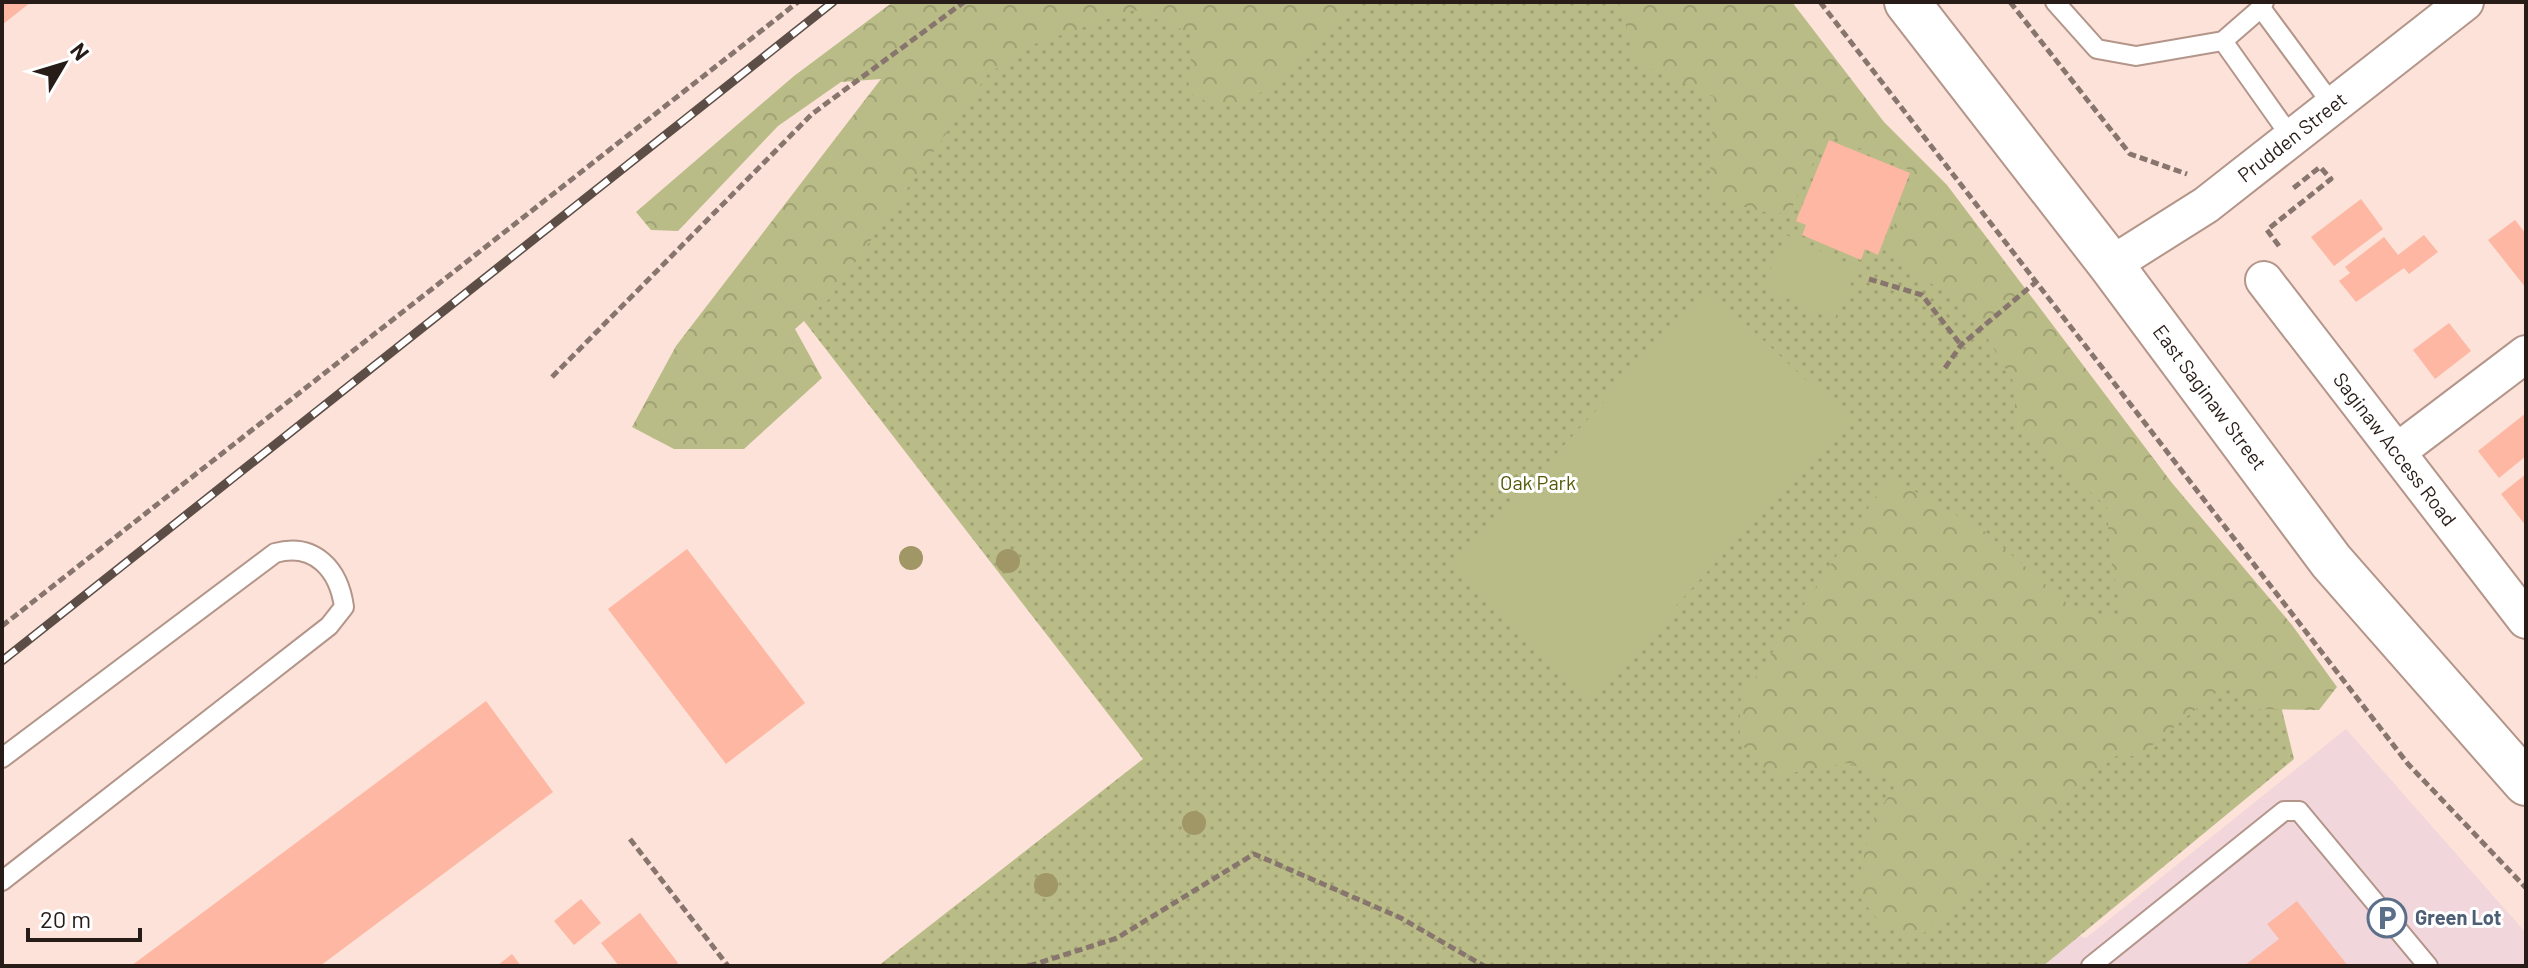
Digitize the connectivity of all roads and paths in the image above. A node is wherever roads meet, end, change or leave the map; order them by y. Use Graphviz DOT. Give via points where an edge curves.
graph roads {
  1 [pos="798,2"];
  2 [pos="964,2"];
  3 [pos="1820,2"];
  4 [pos="1907,2"];
  5 [pos="2055,2"];
  6 [pos="2461,3"];
  7 [pos="2262,5"];
  8 [pos="2223,41"];
  9 [pos="2334,107"];
  10 [pos="2291,137"];
  11 [pos="2111,265"];
  12 [pos="1869,279"];
  13 [pos="2264,280"];
  14 [pos="2036,282"];
  15 [pos="1961,345"];
  16 [pos="2526,354"];
  17 [pos="1945,368"];
  18 [pos="552,377"];
  19 [pos="2398,451"];
  20 [pos="2526,620"];
  21 [pos="2,626"];
  22 [pos="2,758"];
  23 [pos="2526,783"];
  24 [pos="630,839"];
  25 [pos="2,881"];
  26 [pos="2526,888"];
  27 [pos="728,966"];
  28 [pos="1029,966"];
  29 [pos="1484,966"];
  30 [pos="2091,966"];
  31 [pos="2428,966"];
  1 -- 21 [label="path"];
  2 -- 18 [label="path" via="812,114"];
  3 -- 14 [label="path"];
  4 -- 11 [label="main road, East Saginaw Street"];
  5 -- 8 [label="lane" via="2097,49 2136,56"];
  6 -- 9 [label="street, Prudden Street"];
  7 -- 8 [label="lane"];
  7 -- 9 [label="lane"];
  8 -- 10 [label="lane"];
  9 -- 10 [label="street, Prudden Street"];
  10 -- 11 [label="street, Prudden Street" via="2206,205"];
  11 -- 23 [label="main road, East Saginaw Street" via="2331,561"];
  12 -- 15 [label="path" via="1922,295"];
  13 -- 19 [label="street, Saginaw Access Road"];
  14 -- 15 [label="path"];
  14 -- 26 [label="path" via="2408,764"];
  15 -- 17 [label="path"];
  16 -- 19 [label="street"];
  19 -- 20 [label="street, Saginaw Access Road"];
  22 -- 25 [label="lane" via="275,553 312,552 341,586 344,607 329,626"];
  24 -- 27 [label="path"];
  28 -- 29 [label="path" via="1117,938 1254,854 1401,918"];
  30 -- 31 [label="lane" via="2284,811 2299,811"];
}
